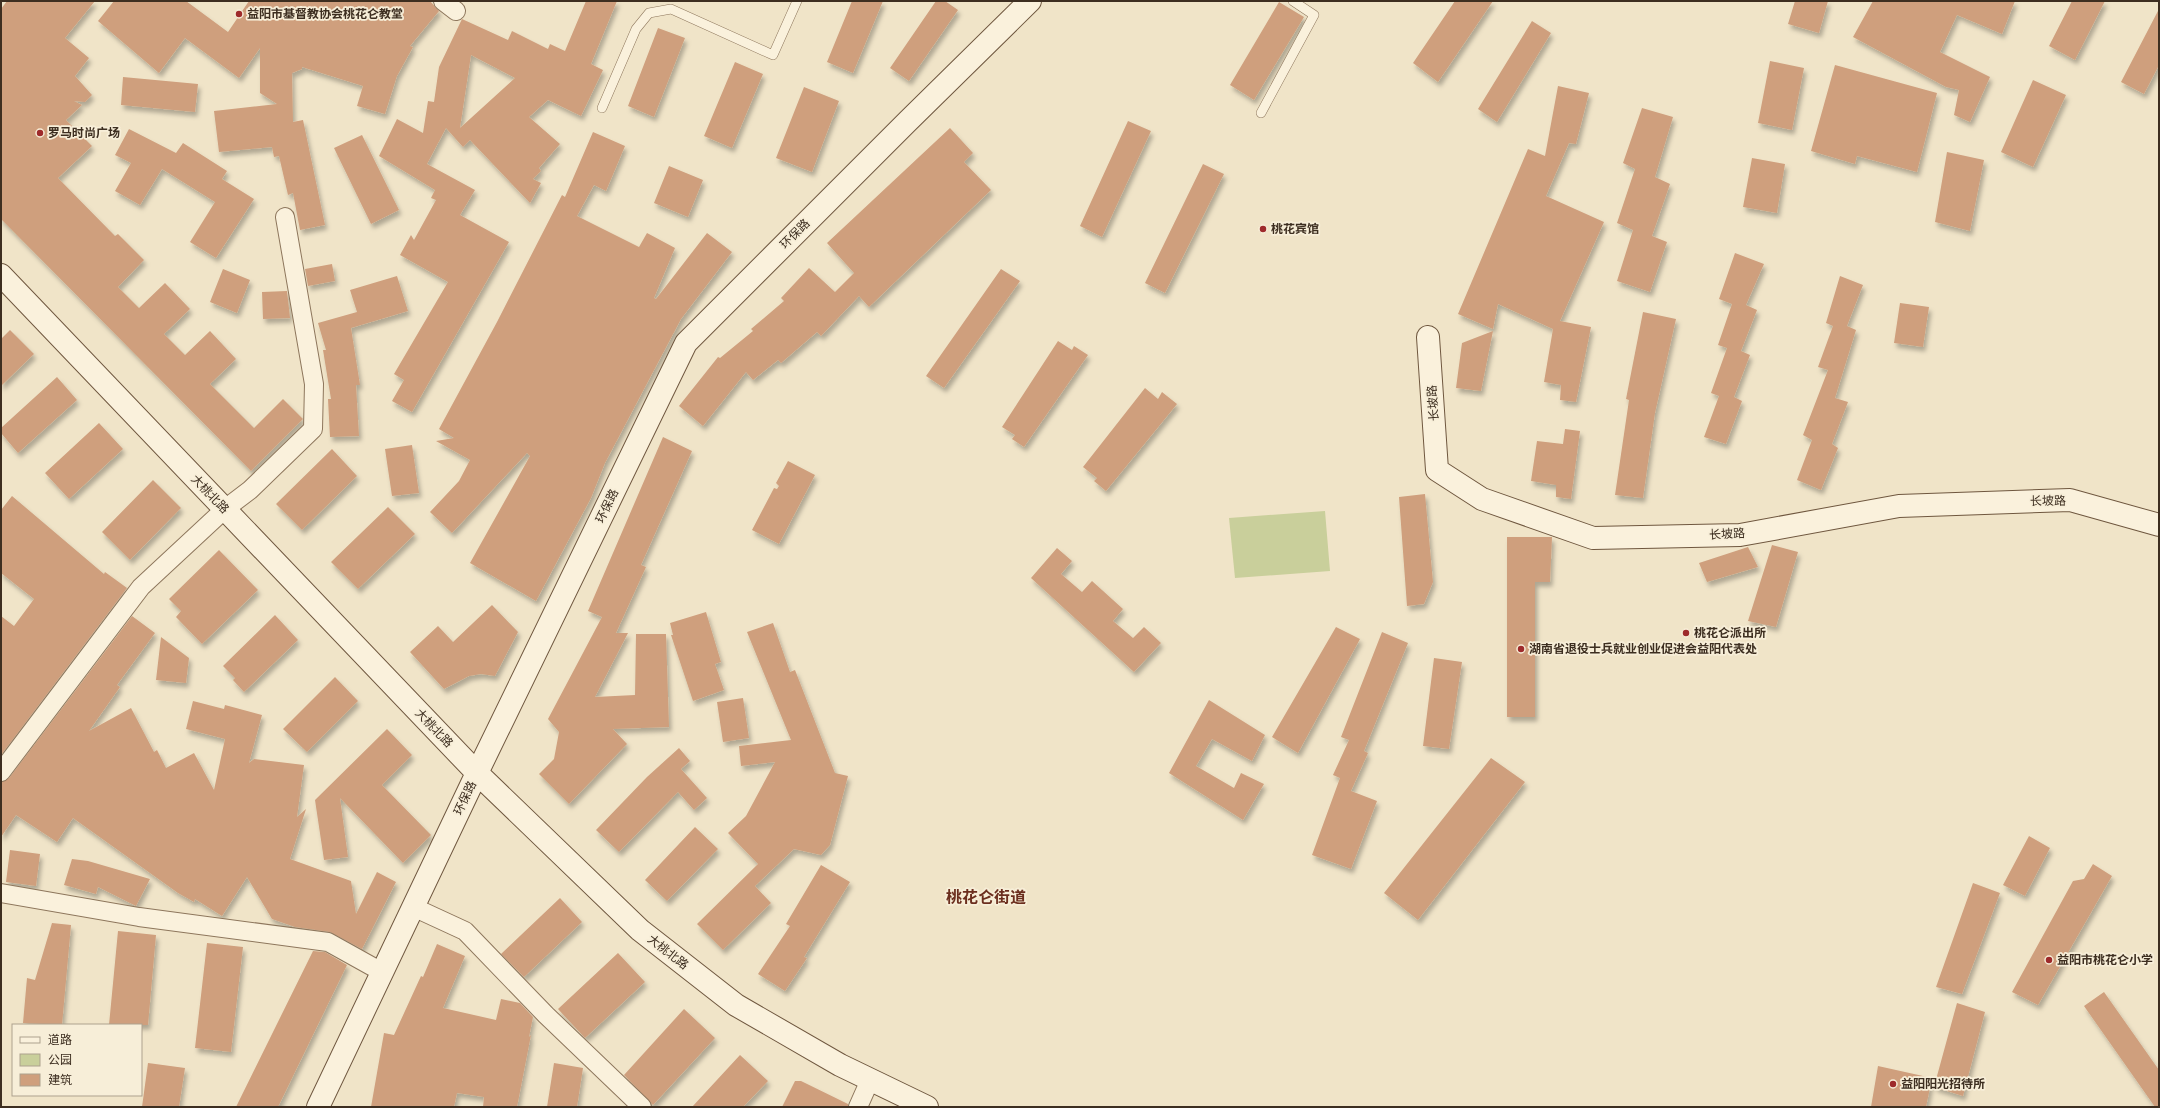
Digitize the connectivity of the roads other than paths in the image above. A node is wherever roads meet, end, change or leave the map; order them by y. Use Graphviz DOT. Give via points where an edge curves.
graph roads {
  1 [pos="797,1"];
  2 [pos="1030,1"];
  3 [pos="1293,1"];
  4 [pos="602,108"];
  5 [pos="1262,113"];
  6 [pos="285,217"];
  7 [pos="1,276"];
  8 [pos="1428,337"];
  9 [pos="225,509"];
  10 [pos="2159,525"];
  11 [pos="1,772"];
  12 [pos="477,773"];
  13 [pos="1,893"];
  14 [pos="414,907"];
  15 [pos="382,972"];
  16 [pos="870,1080"];
  17 [pos="318,1107"];
  18 [pos="642,1107"];
  19 [pos="858,1107"];
  20 [pos="926,1107"];
  1 -- 4 [label="lane" via="773,55 672,9 649,13 636,29"];
  2 -- 12 [label="street, 环保路" via="686,343"];
  3 -- 5 [label="lane" via="1314,15"];
  6 -- 9 [label="street" via="314,384 313,429 250,490"];
  7 -- 9 [label="street, 大桃北路"];
  8 -- 10 [label="street, 长坡路" via="1437,470 1482,499 1593,538 1740,535 1899,506 2070,500"];
  9 -- 11 [label="street" via="141,587"];
  9 -- 12 [label="street, 大桃北路"];
  12 -- 14 [label="street, 环保路"];
  12 -- 16 [label="street, 大桃北路" via="646,935 736,1005"];
  13 -- 15 [label="street" via="139,917 328,942"];
  14 -- 15 [label="street, 环保路"];
  14 -- 18 [label="street" via="466,931 546,1015"];
  15 -- 17 [label="street, 环保路"];
  16 -- 19 [label="street"];
  16 -- 20 [label="street, 大桃北路"];
}
